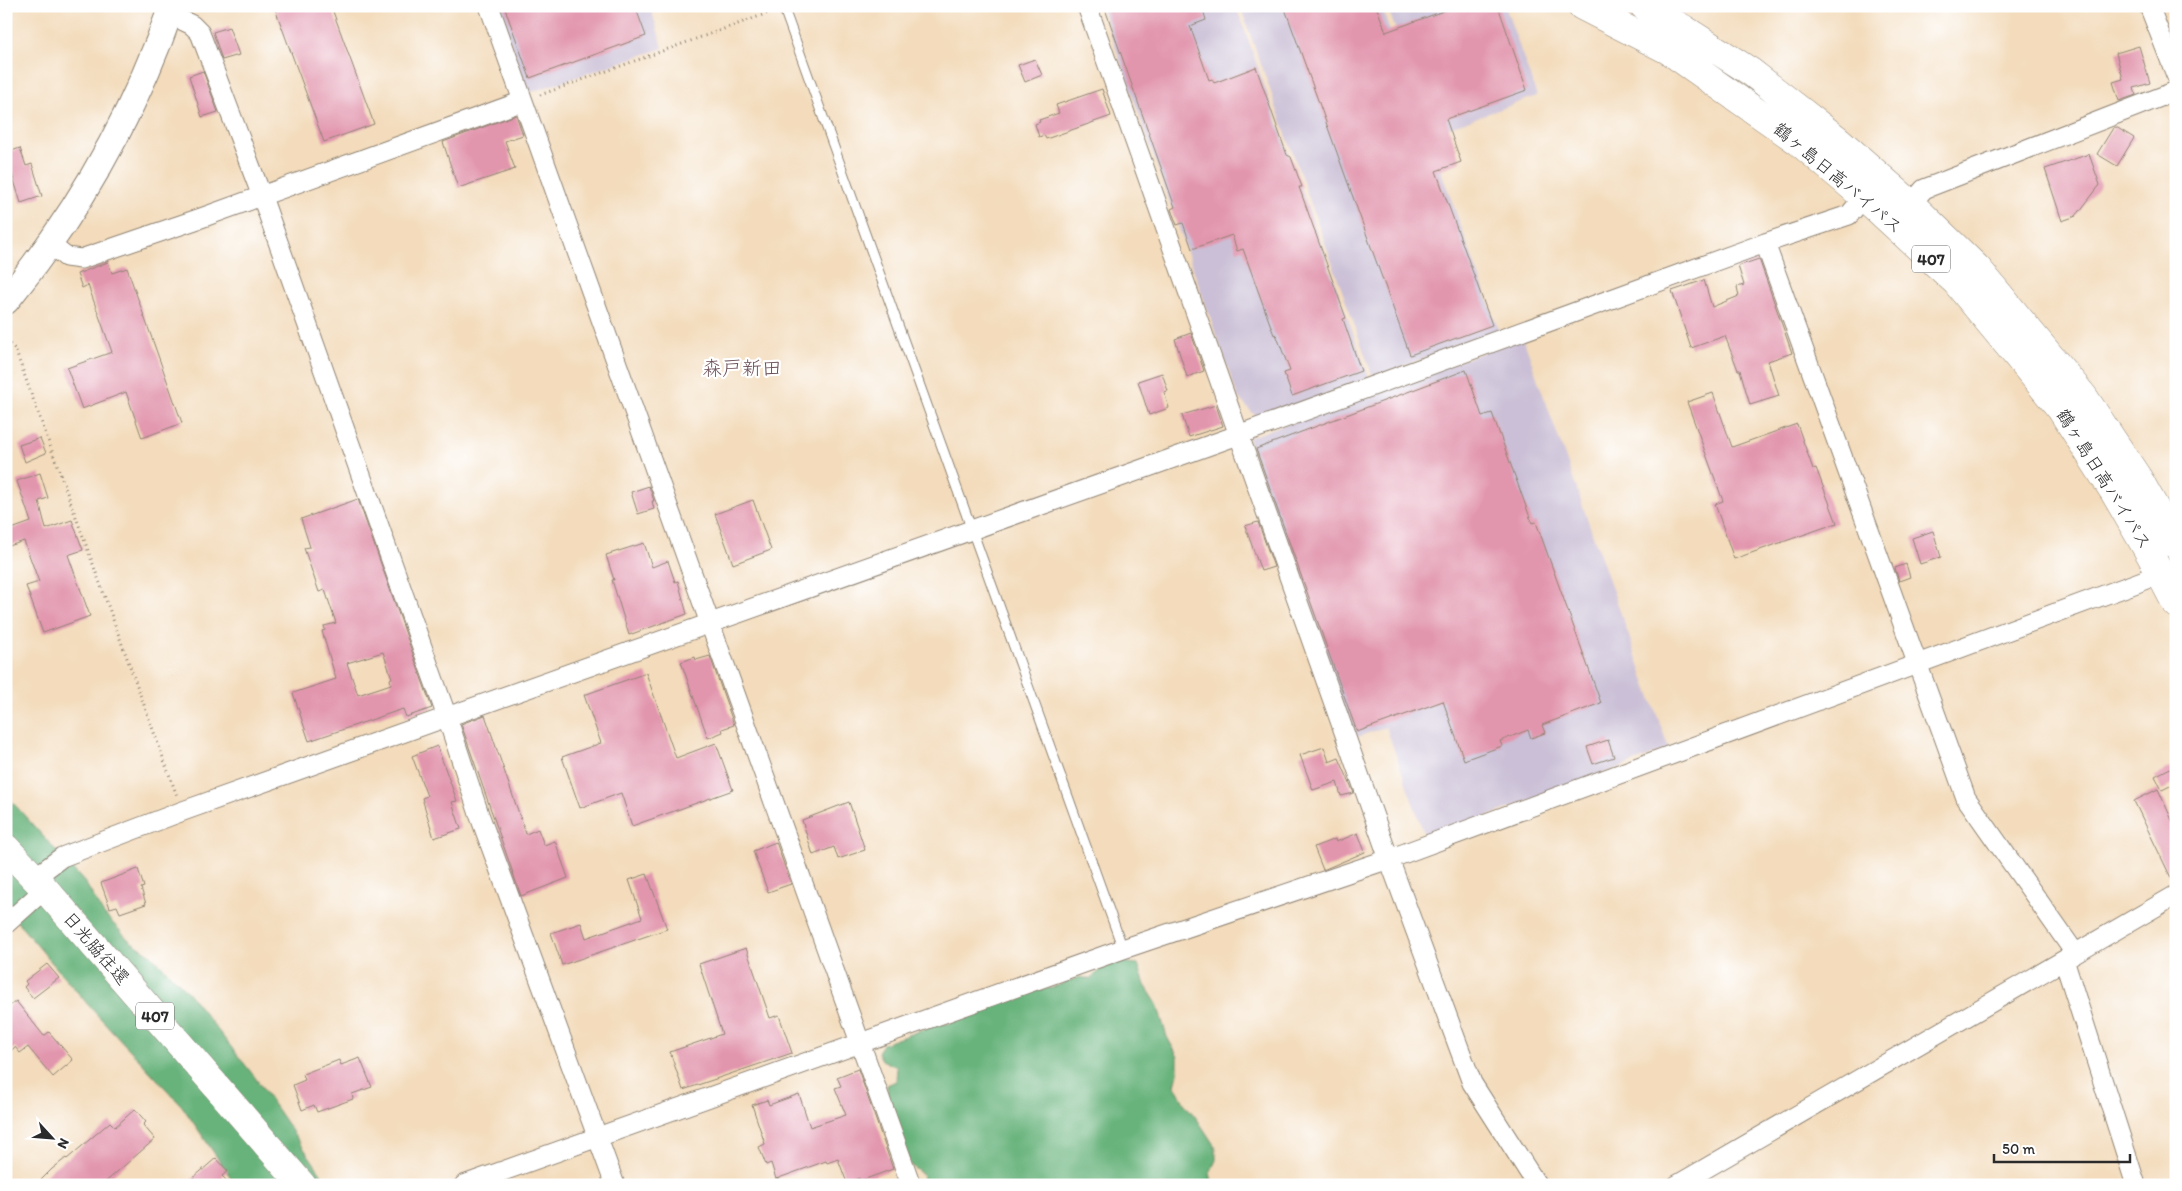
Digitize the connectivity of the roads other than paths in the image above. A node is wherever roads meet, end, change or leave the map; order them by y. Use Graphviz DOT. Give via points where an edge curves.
graph roads {
  1 [pos="489,6"];
  2 [pos="1087,6"];
  3 [pos="1644,6"];
  4 [pos="2150,6"];
  5 [pos="784,7"];
  6 [pos="1588,7"];
  7 [pos="171,10"];
  8 [pos="2176,75"];
  9 [pos="2176,91"];
  10 [pos="523,101"];
  11 [pos="261,194"];
  12 [pos="1864,197"];
  13 [pos="1911,204"];
  14 [pos="1765,243"];
  15 [pos="51,245"];
  16 [pos="11,286"];
  17 [pos="1238,435"];
  18 [pos="972,529"];
  19 [pos="2176,545"];
  20 [pos="2160,574"];
  21 [pos="2176,604"];
  22 [pos="710,622"];
  23 [pos="1917,664"];
  24 [pos="447,717"];
  25 [pos="6,848"];
  26 [pos="1389,859"];
  27 [pos="39,883"];
  28 [pos="2176,895"];
  29 [pos="6,924"];
  30 [pos="1123,949"];
  31 [pos="2070,956"];
  32 [pos="860,1044"];
  33 [pos="598,1136"];
  34 [pos="302,1185"];
  35 [pos="464,1185"];
  36 [pos="615,1185"];
  37 [pos="911,1185"];
  38 [pos="1537,1185"];
  39 [pos="1678,1185"];
  40 [pos="2136,1185"];
  1 -- 10 [label="street"];
  2 -- 17 [label="street"];
  3 -- 13 [label="highway, 鶴ヶ島日高バイパス / 407" via="1751,72 1837,139"];
  4 -- 8 [label="street"];
  5 -- 18 [label="lane"];
  6 -- 12 [label="highway, 鶴ヶ島日高バイパス / 407" via="1668,50 1712,80 1798,141"];
  7 -- 11 [label="street" via="200,33"];
  7 -- 15 [label="street" via="135,98 106,157"];
  9 -- 13 [label="street" via="1924,190"];
  10 -- 11 [label="street"];
  10 -- 22 [label="street"];
  11 -- 15 [label="street" via="81,259 66,257"];
  11 -- 24 [label="street"];
  12 -- 14 [label="street" via="1849,215"];
  12 -- 20 [label="highway, 鶴ヶ島日高バイパス / 407" via="1956,282 2060,408 2114,492"];
  13 -- 19 [label="highway, 鶴ヶ島日高バイパス / 407" via="1978,269 2084,396 2138,478"];
  14 -- 17 [label="street"];
  14 -- 23 [label="street"];
  15 -- 16 [label="street"];
  17 -- 18 [label="street"];
  17 -- 26 [label="street"];
  18 -- 22 [label="street"];
  18 -- 30 [label="lane"];
  20 -- 21 [label="highway, 鶴ヶ島日高バイパス / 407"];
  20 -- 23 [label="street"];
  22 -- 24 [label="street"];
  22 -- 32 [label="street"];
  23 -- 26 [label="street"];
  23 -- 31 [label="street" via="1966,798"];
  24 -- 27 [label="street" via="62,857"];
  24 -- 33 [label="street" via="479,814"];
  25 -- 27 [label="highway, 日光脇往還 / 407"];
  26 -- 30 [label="street"];
  26 -- 38 [label="street" via="1472,1083"];
  27 -- 29 [label="street"];
  27 -- 34 [label="highway, 日光脇往還 / 407"];
  28 -- 31 [label="street"];
  30 -- 32 [label="street"];
  31 -- 39 [label="street"];
  31 -- 40 [label="street"];
  32 -- 33 [label="street"];
  32 -- 37 [label="street"];
  33 -- 35 [label="street"];
  33 -- 36 [label="street"];
}
